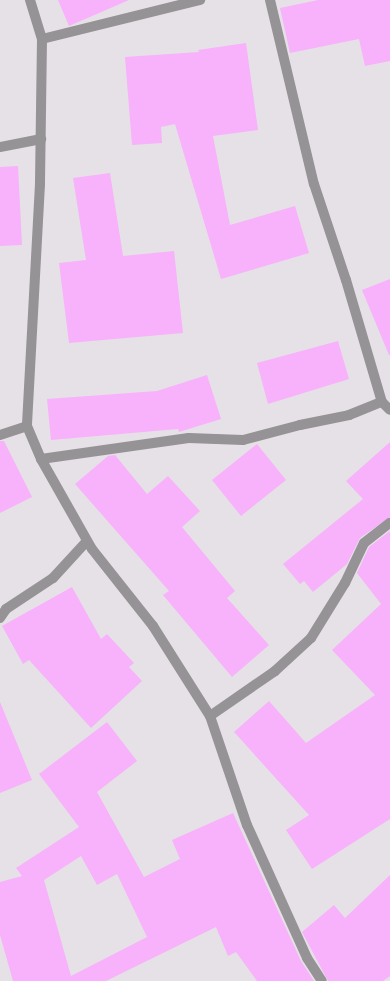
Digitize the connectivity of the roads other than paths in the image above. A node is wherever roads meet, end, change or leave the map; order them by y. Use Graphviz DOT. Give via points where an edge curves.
graph roads {
  1 [pos="30,0"];
  2 [pos="200,0"];
  3 [pos="270,0"];
  4 [pos="42,39"];
  5 [pos="41,139"];
  6 [pos="0,147"];
  7 [pos="382,402"];
  8 [pos="390,410"];
  9 [pos="27,426"];
  10 [pos="0,435"];
  11 [pos="41,459"];
  12 [pos="390,523"];
  13 [pos="87,541"];
  14 [pos="0,618"];
  15 [pos="210,716"];
  16 [pos="322,981"];
  1 -- 4 [label="street"];
  2 -- 4 [label="street"];
  3 -- 7 [label="street" via="314,184"];
  4 -- 5 [label="street"];
  5 -- 6 [label="street"];
  5 -- 9 [label="street"];
  7 -- 8 [label="street"];
  7 -- 11 [label="street" via="349,415 243,440 189,438"];
  9 -- 10 [label="street"];
  9 -- 11 [label="street"];
  11 -- 13 [label="street"];
  12 -- 15 [label="street" via="364,543 345,583 311,638 275,671"];
  13 -- 14 [label="street" via="53,578 6,609"];
  13 -- 15 [label="street" via="153,626"];
  15 -- 16 [label="street" via="246,825 307,958"];
}
